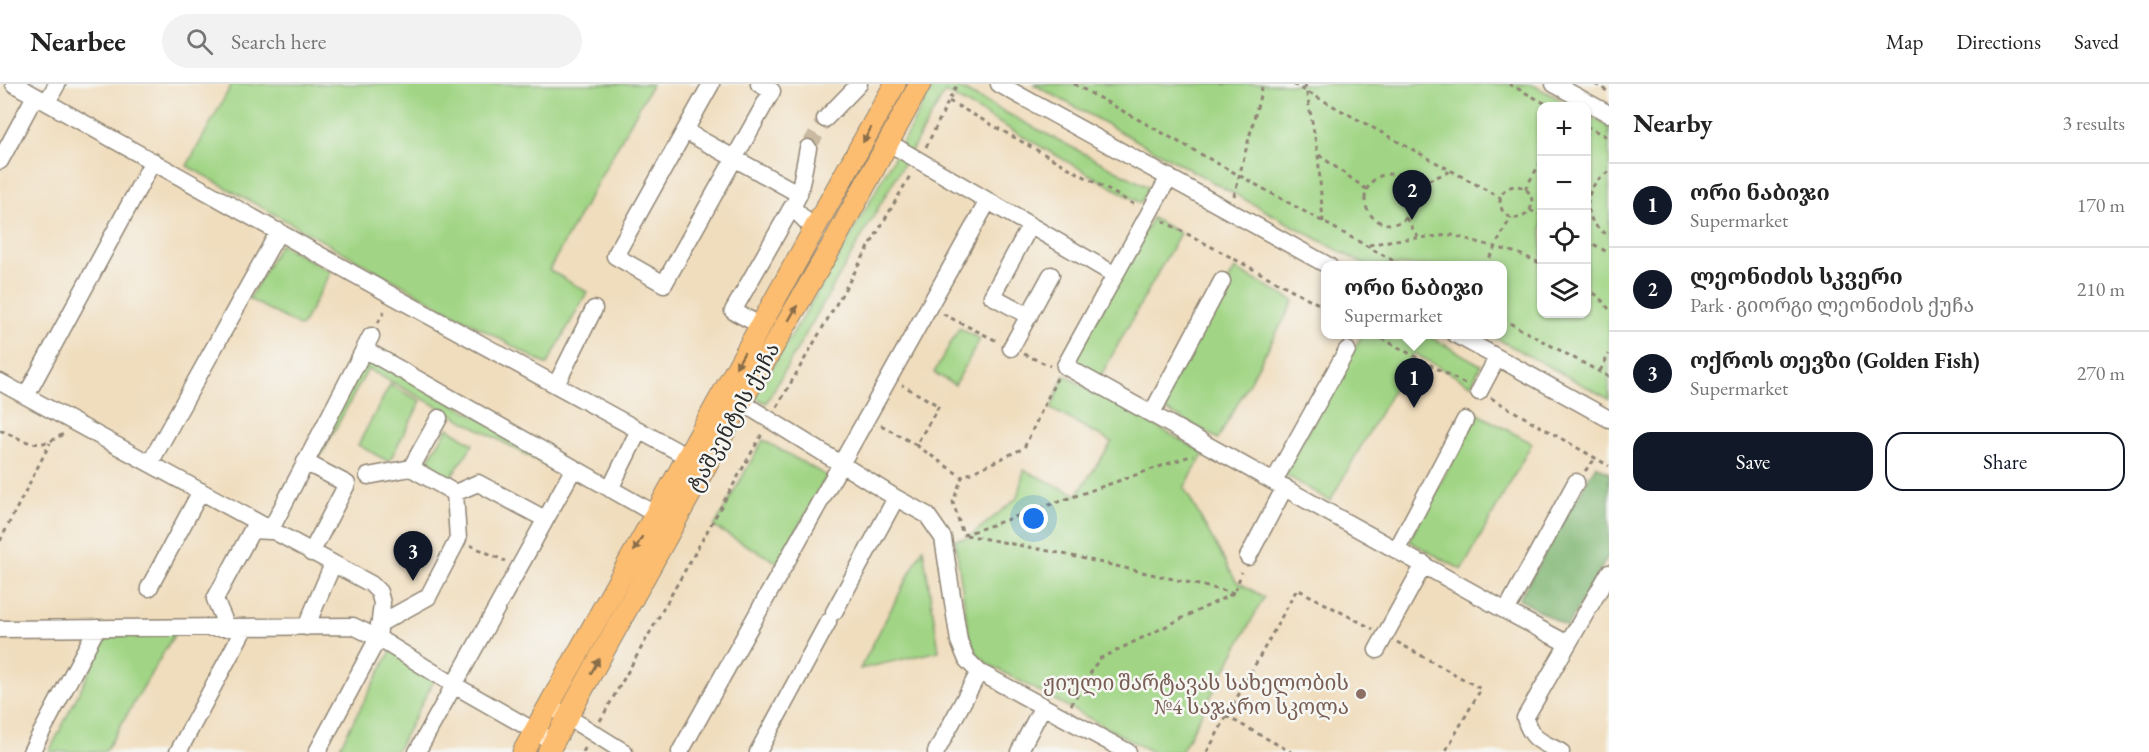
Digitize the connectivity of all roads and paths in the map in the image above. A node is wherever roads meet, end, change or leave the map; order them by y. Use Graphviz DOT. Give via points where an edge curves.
graph roads {
  1 [pos="14,84"];
  2 [pos="57,84"];
  3 [pos="711,84"];
  4 [pos="759,84"];
  5 [pos="860,84"];
  6 [pos="895,84"];
  7 [pos="920,84"];
  8 [pos="999,84"];
  9 [pos="1074,84"];
  10 [pos="1263,84"];
  11 [pos="1293,84"];
  12 [pos="1305,84"];
  13 [pos="1509,84"];
  14 [pos="1554,84"];
  15 [pos="1590,84"];
  16 [pos="1595,84"];
  17 [pos="1307,92"];
  18 [pos="1609,92"];
  19 [pos="41,99"];
  20 [pos="1582,99"];
  21 [pos="1543,102"];
  22 [pos="1609,114"];
  23 [pos="825,119"];
  24 [pos="1591,128"];
  25 [pos="685,131"];
  26 [pos="1609,138"];
  27 [pos="889,143"];
  28 [pos="808,148"];
  29 [pos="1318,154"];
  30 [pos="734,158"];
  31 [pos="0,161"];
  32 [pos="153,161"];
  33 [pos="1537,169"];
  34 [pos="1451,171"];
  35 [pos="1609,172"];
  36 [pos="1239,176"];
  37 [pos="1169,177"];
  38 [pos="1412,187"];
  39 [pos="1366,189"];
  40 [pos="1525,189"];
  41 [pos="1501,198"];
  42 [pos="796,201"];
  43 [pos="988,201"];
  44 [pos="1530,210"];
  45 [pos="1230,211"];
  46 [pos="1537,214"];
  47 [pos="1406,218"];
  48 [pos="1511,218"];
  49 [pos="1323,222"];
  50 [pos="1030,226"];
  51 [pos="814,229"];
  52 [pos="279,231"];
  53 [pos="1609,235"];
  54 [pos="1418,238"];
  55 [pos="1591,242"];
  56 [pos="1367,246"];
  57 [pos="1495,248"];
  58 [pos="1609,253"];
  59 [pos="1394,261"];
  60 [pos="1488,261"];
  61 [pos="1321,262"];
  62 [pos="1537,262"];
  63 [pos="1051,275"];
  64 [pos="1114,275"];
  65 [pos="1222,281"];
  66 [pos="1591,291"];
  67 [pos="393,296"];
  68 [pos="594,309"];
  69 [pos="1609,309"];
  70 [pos="1029,316"];
  71 [pos="1507,322"];
  72 [pos="760,325"];
  73 [pos="1383,339"];
  74 [pos="1464,339"];
  75 [pos="367,342"];
  76 [pos="1011,348"];
  77 [pos="1347,350"];
  78 [pos="1609,354"];
  79 [pos="1497,358"];
  80 [pos="1060,371"];
  81 [pos="1600,372"];
  82 [pos="888,377"];
  83 [pos="1609,377"];
  84 [pos="0,382"];
  85 [pos="556,385"];
  86 [pos="1479,392"];
  87 [pos="26,396"];
  88 [pos="741,402"];
  89 [pos="1152,413"];
  90 [pos="866,417"];
  91 [pos="439,418"];
  92 [pos="1609,419"];
  93 [pos="1465,420"];
  94 [pos="76,424"];
  95 [pos="0,430"];
  96 [pos="639,430"];
  97 [pos="50,443"];
  98 [pos="916,445"];
  99 [pos="1214,448"];
  100 [pos="686,456"];
  101 [pos="305,462"];
  102 [pos="150,463"];
  103 [pos="840,464"];
  104 [pos="1609,466"];
  105 [pos="411,468"];
  106 [pos="574,468"];
  107 [pos="368,476"];
  108 [pos="962,477"];
  109 [pos="1576,482"];
  110 [pos="1280,484"];
  111 [pos="610,489"];
  112 [pos="201,490"];
  113 [pos="455,493"];
  114 [pos="896,498"];
  115 [pos="655,514"];
  116 [pos="545,519"];
  117 [pos="270,531"];
  118 [pos="963,535"];
  119 [pos="943,538"];
  120 [pos="458,539"];
  121 [pos="0,541"];
  122 [pos="1397,549"];
  123 [pos="312,553"];
  124 [pos="1248,557"];
  125 [pos="333,564"];
  126 [pos="1424,564"];
  127 [pos="519,568"];
  128 [pos="1609,573"];
  129 [pos="149,588"];
  130 [pos="1234,593"];
  131 [pos="1506,611"];
  132 [pos="227,627"];
  133 [pos="246,627"];
  134 [pos="306,627"];
  135 [pos="97,628"];
  136 [pos="0,629"];
  137 [pos="379,631"];
  138 [pos="1381,642"];
  139 [pos="1568,644"];
  140 [pos="979,672"];
  141 [pos="454,685"];
  142 [pos="550,704"];
  143 [pos="1043,706"];
  144 [pos="1226,716"];
  145 [pos="1064,717"];
  146 [pos="567,718"];
  147 [pos="536,730"];
  148 [pos="1536,746"];
  149 [pos="551,747"];
  150 [pos="31,752"];
  151 [pos="178,752"];
  152 [pos="317,752"];
  153 [pos="417,752"];
  154 [pos="523,752"];
  155 [pos="624,752"];
  156 [pos="680,752"];
  157 [pos="758,752"];
  158 [pos="936,752"];
  159 [pos="1019,752"];
  160 [pos="1128,752"];
  161 [pos="1207,752"];
  162 [pos="1291,752"];
  163 [pos="1445,752"];
  164 [pos="1561,752"];
  1 -- 19 [label="street"];
  2 -- 19 [label="street"];
  3 -- 25 [label="street"];
  4 -- 30 [label="street" via="772,91"];
  5 -- 23 [label="street"];
  6 -- 51 [label="main road, ტაშკენტის ქუჩა, one-way"];
  7 -- 27 [label="main road, ტაშკენტის ქუჩა"];
  8 -- 37 [label="street"];
  9 -- 36 [label="path"];
  10 -- 36 [label="path"];
  11 -- 17 [label="path"];
  12 -- 17 [label="path"];
  13 -- 21 [label="path"];
  14 -- 20 [label="street"];
  15 -- 20 [label="street"];
  16 -- 18 [label="path"];
  17 -- 29 [label="path"];
  17 -- 34 [label="path"];
  19 -- 31 [label="street"];
  19 -- 32 [label="street"];
  20 -- 22 [label="street"];
  24 -- 26 [label="path"];
  25 -- 30 [label="street"];
  25 -- 30 [label="street" via="615,256 664,284"];
  27 -- 43 [label="street"];
  88 -- 27 [label="main road, ტაშკენტის ქუჩა, one-way"];
  28 -- 42 [label="street"];
  29 -- 39 [label="path"];
  29 -- 49 [label="path"];
  30 -- 42 [label="street"];
  32 -- 52 [label="street"];
  32 -- 87 [label="street"];
  33 -- 40 [label="path"];
  34 -- 38 [label="path"];
  34 -- 41 [label="path"];
  35 -- 53 [label="path" via="1594,183 1587,205 1596,227"];
  36 -- 45 [label="path"];
  36 -- 49 [label="path"];
  37 -- 45 [label="street"];
  37 -- 64 [label="street"];
  38 -- 39 [label="path" via="1392,174 1377,177"];
  38 -- 47 [label="path" via="1415,204"];
  39 -- 47 [label="path" via="1365,204 1374,219 1390,225"];
  40 -- 41 [label="path" via="1514,186"];
  40 -- 44 [label="path" via="1532,199"];
  41 -- 48 [label="path" via="1502,211"];
  42 -- 51 [label="street"];
  42 -- 72 [label="street" via="733,311"];
  43 -- 50 [label="street"];
  43 -- 82 [label="street"];
  44 -- 46 [label="path"];
  44 -- 48 [label="path" via="1522,217"];
  45 -- 61 [label="street"];
  47 -- 54 [label="path"];
  48 -- 57 [label="path"];
  49 -- 56 [label="path"];
  50 -- 64 [label="street"];
  50 -- 70 [label="street" via="992,296"];
  51 -- 72 [label="main road, ტაშკენტის ქუჩა"];
  52 -- 67 [label="street"];
  52 -- 102 [label="street"];
  54 -- 56 [label="path"];
  54 -- 57 [label="path" via="1452,235"];
  55 -- 58 [label="path"];
  56 -- 59 [label="path"];
  57 -- 60 [label="path"];
  57 -- 62 [label="path"];
  63 -- 70 [label="street"];
  64 -- 89 [label="street" via="1065,366"];
  65 -- 89 [label="street"];
  66 -- 69 [label="path"];
  67 -- 75 [label="path"];
  67 -- 85 [label="street"];
  68 -- 85 [label="street"];
  70 -- 76 [label="street"];
  71 -- 81 [label="path"];
  72 -- 100 [label="main road, ტაშკენტის ქუჩა, one-way"];
  73 -- 86 [label="path"];
  74 -- 79 [label="street"];
  75 -- 101 [label="street"];
  75 -- 106 [label="street"];
  77 -- 110 [label="street"];
  78 -- 81 [label="path"];
  79 -- 86 [label="street"];
  79 -- 92 [label="street"];
  80 -- 108 [label="path" via="1024,448"];
  81 -- 83 [label="path"];
  82 -- 90 [label="street"];
  82 -- 98 [label="path" via="939,405"];
  84 -- 87 [label="street"];
  85 -- 96 [label="street"];
  86 -- 104 [label="path"];
  87 -- 94 [label="street"];
  88 -- 103 [label="street"];
  146 -- 88 [label="main road, ტაშკენტის ქუჩა, one-way"];
  89 -- 99 [label="street"];
  90 -- 98 [label="path"];
  90 -- 103 [label="street"];
  91 -- 105 [label="street"];
  93 -- 122 [label="street"];
  94 -- 97 [label="path"];
  94 -- 102 [label="street"];
  95 -- 97 [label="path" via="35,445"];
  96 -- 100 [label="street"];
  96 -- 111 [label="street"];
  97 -- 121 [label="path"];
  98 -- 108 [label="path"];
  99 -- 110 [label="street"];
  99 -- 118 [label="path"];
  100 -- 115 [label="main road, ტაშკენტის ქუჩა"];
  101 -- 117 [label="street"];
  101 -- 123 [label="street" via="347,484"];
  102 -- 112 [label="street"];
  103 -- 114 [label="street"];
  103 -- 156 [label="street"];
  105 -- 107 [label="street"];
  105 -- 113 [label="street"];
  106 -- 111 [label="street"];
  106 -- 116 [label="street"];
  108 -- 118 [label="path" via="953,502"];
  109 -- 131 [label="street"];
  110 -- 122 [label="street"];
  110 -- 124 [label="street"];
  111 -- 115 [label="street"];
  112 -- 117 [label="street"];
  112 -- 129 [label="street"];
  113 -- 116 [label="street" via="478,483"];
  113 -- 120 [label="street"];
  114 -- 119 [label="street" via="927,515"];
  114 -- 157 [label="street"];
  115 -- 142 [label="main road, ტაშკენტის ქუჩა, one-way"];
  116 -- 127 [label="street"];
  117 -- 123 [label="street"];
  117 -- 132 [label="street" via="252,530 215,599"];
  118 -- 119 [label="path"];
  118 -- 130 [label="path"];
  119 -- 140 [label="street" via="958,641 967,660"];
  120 -- 127 [label="path"];
  120 -- 137 [label="street" via="428,597"];
  122 -- 126 [label="street"];
  123 -- 125 [label="street"];
  124 -- 130 [label="path"];
  125 -- 134 [label="street"];
  125 -- 137 [label="street" via="379,592"];
  126 -- 131 [label="street"];
  126 -- 138 [label="street"];
  127 -- 141 [label="street"];
  128 -- 139 [label="street"];
  130 -- 145 [label="path" via="1099,659"];
  131 -- 139 [label="street"];
  132 -- 133 [label="street"];
  132 -- 135 [label="street"];
  133 -- 134 [label="street"];
  133 -- 151 [label="street"];
  134 -- 137 [label="street" via="353,626"];
  135 -- 136 [label="street"];
  135 -- 150 [label="street"];
  137 -- 141 [label="street"];
  137 -- 152 [label="street"];
  138 -- 144 [label="path" via="1297,589"];
  138 -- 163 [label="path" via="1482,689"];
  139 -- 148 [label="street" via="1525,718"];
  140 -- 143 [label="street"];
  140 -- 158 [label="street"];
  141 -- 147 [label="street"];
  141 -- 153 [label="street"];
  142 -- 146 [label="street"];
  142 -- 147 [label="main road, ტაშკენტის ქუჩა"];
  143 -- 145 [label="street"];
  143 -- 159 [label="street"];
  144 -- 161 [label="path"];
  144 -- 162 [label="path"];
  145 -- 160 [label="street"];
  146 -- 149 [label="main road, ტაშკენტის ქუჩა"];
  146 -- 155 [label="street"];
  147 -- 149 [label="street"];
  147 -- 154 [label="main road, ტაშკენტის ქუჩა"];
  148 -- 164 [label="street"];
}
